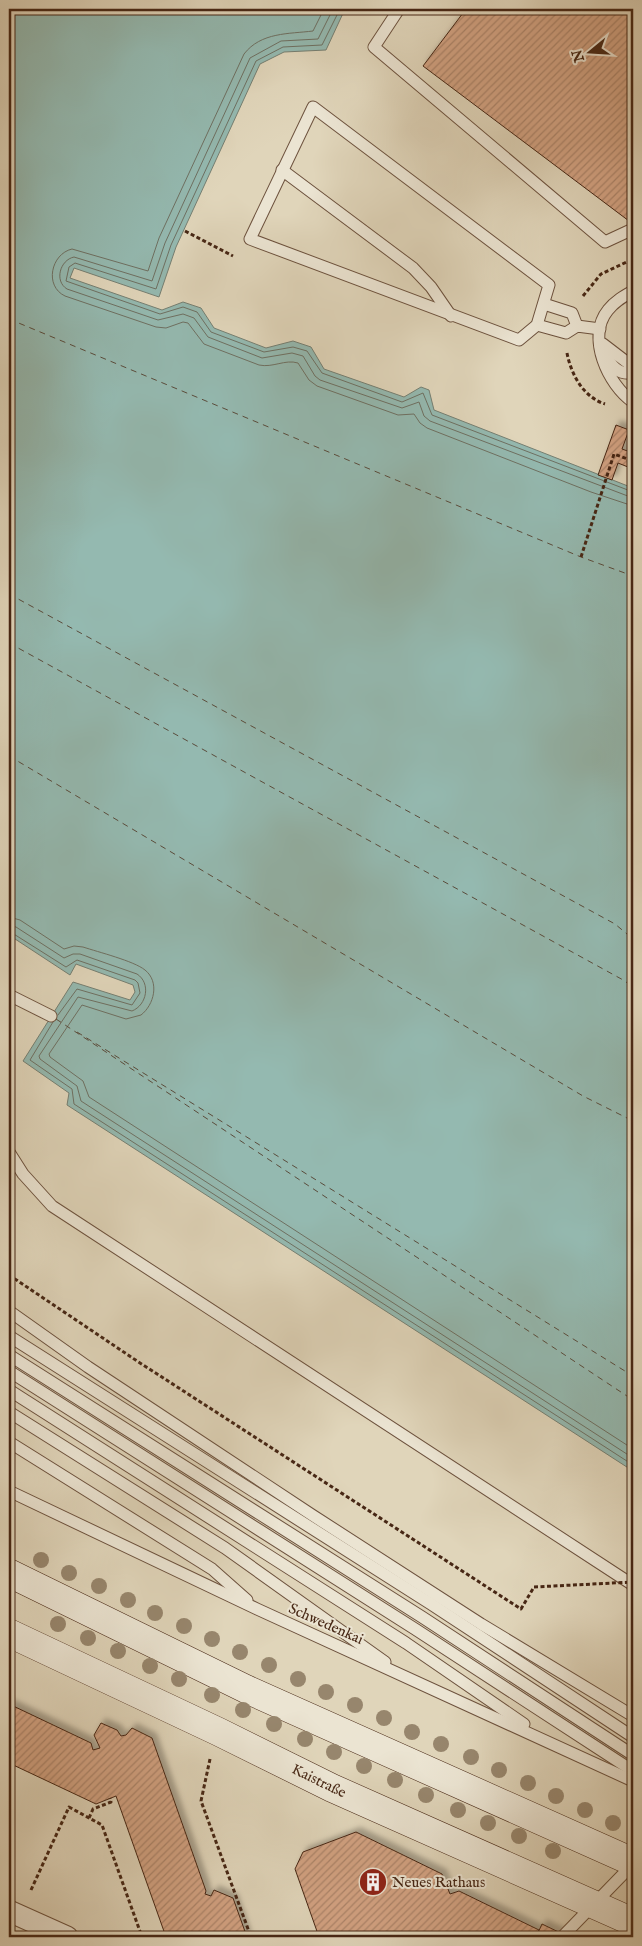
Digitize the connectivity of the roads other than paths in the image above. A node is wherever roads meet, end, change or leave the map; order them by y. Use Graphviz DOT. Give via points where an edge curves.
graph roads {
  1 [pos="399,9"];
  2 [pos="282,170"];
  3 [pos="633,229"];
  4 [pos="633,291"];
  5 [pos="544,304"];
  6 [pos="452,316"];
  7 [pos="537,325"];
  8 [pos="577,326"];
  9 [pos="600,329"];
  10 [pos="600,341"];
  11 [pos="633,367"];
  12 [pos="633,373"];
  13 [pos="633,402"];
  14 [pos="9,995"];
  15 [pos="51,1016"];
  16 [pos="9,1152"];
  17 [pos="9,1311"];
  18 [pos="9,1336"];
  19 [pos="9,1355"];
  20 [pos="9,1371"];
  21 [pos="9,1390"];
  22 [pos="9,1412"];
  23 [pos="9,1442"];
  24 [pos="9,1491"];
  25 [pos="9,1573"];
  26 [pos="633,1583"];
  27 [pos="258,1609"];
  28 [pos="9,1633"];
  29 [pos="407,1677"];
  30 [pos="633,1716"];
  31 [pos="633,1737"];
  32 [pos="552,1743"];
  33 [pos="633,1755"];
  34 [pos="633,1771"];
  35 [pos="633,1781"];
  36 [pos="633,1863"];
  37 [pos="595,1904"];
  38 [pos="9,1911"];
  39 [pos="633,1922"];
  40 [pos="564,1935"];
  41 [pos="67,1937"];
  1 -- 3 [label="lane" via="374,47 605,242"];
  2 -- 5 [label="lane" via="313,107 549,285"];
  2 -- 6 [label="lane" via="412,268"];
  2 -- 6 [label="lane" via="250,239"];
  4 -- 9 [label="lane" via="608,310"];
  5 -- 7 [label="lane"];
  5 -- 8 [label="lane" via="572,313"];
  6 -- 7 [label="lane" via="519,340"];
  7 -- 8 [label="lane" via="566,332"];
  8 -- 9 [label="lane"];
  9 -- 10 [label="lane"];
  10 -- 11 [label="lane"];
  10 -- 12 [label="lane" via="616,369"];
  10 -- 13 [label="lane" via="612,382"];
  14 -- 15 [label="lane"];
  16 -- 26 [label="lane" via="22,1174 52,1206"];
  17 -- 30 [label="lane" via="312,1515 481,1624"];
  18 -- 31 [label="lane"];
  19 -- 33 [label="lane" via="414,1611"];
  20 -- 34 [label="lane"];
  21 -- 32 [label="lane" via="406,1643"];
  22 -- 29 [label="lane" via="226,1548"];
  23 -- 27 [label="lane" via="212,1569"];
  24 -- 27 [label="lane, Schwedenkai"];
  25 -- 36 [label="main road" via="246,1689"];
  27 -- 29 [label="lane, Schwedenkai"];
  28 -- 37 [label="main road, Kaistraße" via="332,1788"];
  29 -- 32 [label="lane, Schwedenkai"];
  32 -- 35 [label="lane, Schwedenkai"];
  36 -- 37 [label="lane"];
  37 -- 39 [label="main road, Kaistraße"];
  37 -- 40 [label="lane"];
  38 -- 41 [label="street"];
}
